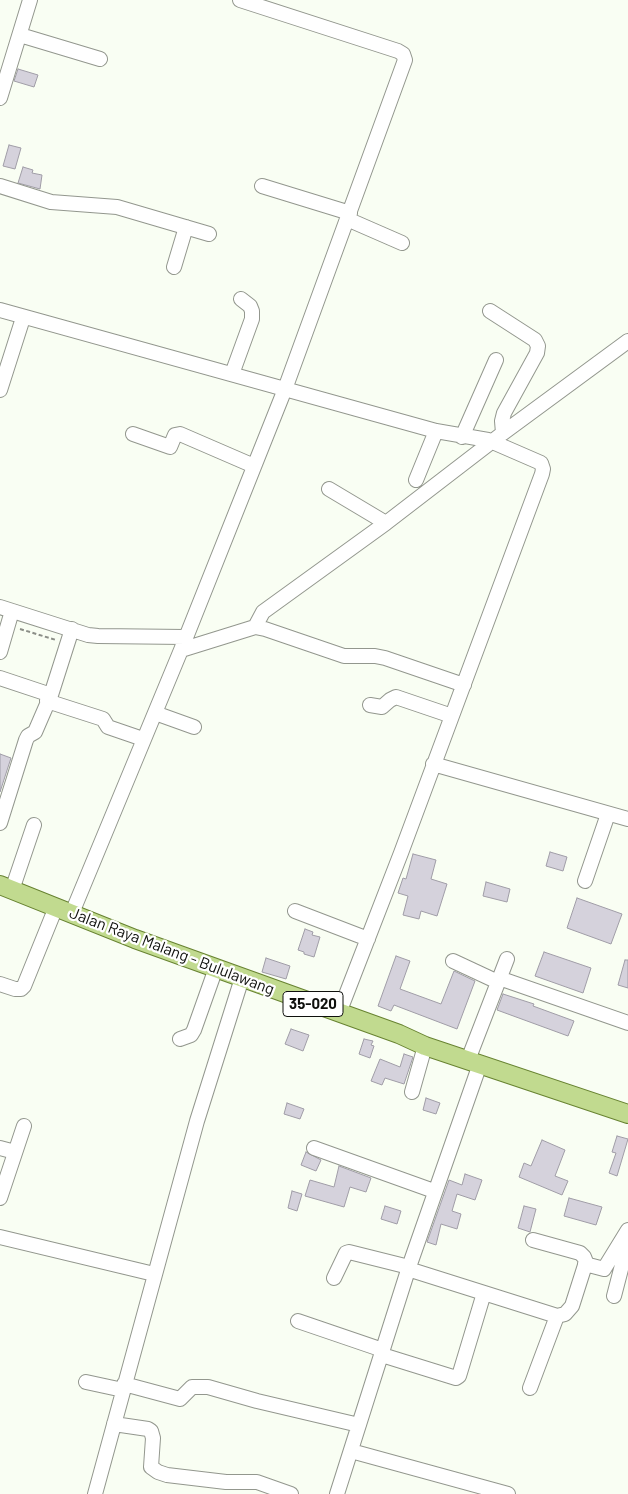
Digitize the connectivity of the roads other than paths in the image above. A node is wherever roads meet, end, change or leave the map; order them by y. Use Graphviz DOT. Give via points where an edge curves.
graph roads {
  1 [pos="30,0"];
  2 [pos="240,0"];
  3 [pos="20,35"];
  4 [pos="100,59"];
  5 [pos="0,95"];
  6 [pos="0,186"];
  7 [pos="262,186"];
  8 [pos="349,216"];
  9 [pos="186,227"];
  10 [pos="209,234"];
  11 [pos="402,244"];
  12 [pos="174,267"];
  13 [pos="241,299"];
  14 [pos="0,310"];
  15 [pos="490,311"];
  16 [pos="23,318"];
  17 [pos="628,341"];
  18 [pos="496,360"];
  19 [pos="232,374"];
  20 [pos="285,389"];
  21 [pos="0,390"];
  22 [pos="436,431"];
  23 [pos="133,434"];
  24 [pos="462,436"];
  25 [pos="497,437"];
  26 [pos="254,466"];
  27 [pos="416,480"];
  28 [pos="329,489"];
  29 [pos="386,522"];
  30 [pos="6,609"];
  31 [pos="255,627"];
  32 [pos="72,629"];
  33 [pos="183,643"];
  34 [pos="0,652"];
  35 [pos="0,678"];
  36 [pos="464,686"];
  37 [pos="49,698"];
  38 [pos="370,705"];
  39 [pos="155,712"];
  40 [pos="452,716"];
  41 [pos="194,727"];
  42 [pos="143,739"];
  43 [pos="433,764"];
  44 [pos="608,814"];
  45 [pos="628,819"];
  46 [pos="0,823"];
  47 [pos="34,824"];
  48 [pos="585,881"];
  49 [pos="6,888"];
  50 [pos="64,910"];
  51 [pos="295,911"];
  52 [pos="368,939"];
  53 [pos="507,959"];
  54 [pos="453,961"];
  55 [pos="216,968"];
  56 [pos="242,978"];
  57 [pos="499,980"];
  58 [pos="0,984"];
  59 [pos="339,1013"];
  60 [pos="628,1023"];
  61 [pos="180,1040"];
  62 [pos="425,1046"];
  63 [pos="474,1062"];
  64 [pos="412,1092"];
  65 [pos="628,1114"];
  66 [pos="24,1126"];
  67 [pos="0,1148"];
  68 [pos="314,1148"];
  69 [pos="15,1152"];
  70 [pos="434,1191"];
  71 [pos="0,1198"];
  72 [pos="628,1230"];
  73 [pos="0,1237"];
  74 [pos="534,1240"];
  75 [pos="628,1242"];
  76 [pos="586,1264"];
  77 [pos="409,1268"];
  78 [pos="154,1274"];
  79 [pos="334,1278"];
  80 [pos="484,1293"];
  81 [pos="614,1296"];
  82 [pos="557,1316"];
  83 [pos="298,1321"];
  84 [pos="383,1352"];
  85 [pos="86,1382"];
  86 [pos="123,1387"];
  87 [pos="530,1388"];
  88 [pos="114,1424"];
  89 [pos="359,1425"];
  90 [pos="351,1450"];
  91 [pos="95,1494"];
  92 [pos="291,1494"];
  93 [pos="337,1494"];
  94 [pos="508,1494"];
  1 -- 3 [label="street"];
  2 -- 8 [label="street" via="405,57"];
  3 -- 4 [label="street"];
  3 -- 5 [label="street"];
  6 -- 9 [label="street" via="51,202 117,207"];
  7 -- 8 [label="street"];
  8 -- 11 [label="street"];
  8 -- 20 [label="street"];
  9 -- 10 [label="street"];
  9 -- 12 [label="street"];
  13 -- 19 [label="street" via="250,306 252,319"];
  14 -- 16 [label="street"];
  15 -- 25 [label="street" via="538,346 538,353 504,412"];
  16 -- 19 [label="street"];
  16 -- 21 [label="street"];
  17 -- 25 [label="street"];
  18 -- 24 [label="street"];
  19 -- 20 [label="street"];
  20 -- 22 [label="street"];
  20 -- 26 [label="street"];
  22 -- 24 [label="street"];
  22 -- 27 [label="street"];
  23 -- 26 [label="street" via="170,447 176,435 180,434"];
  24 -- 25 [label="street"];
  25 -- 29 [label="street"];
  25 -- 36 [label="street" via="541,463 543,469"];
  26 -- 33 [label="street"];
  28 -- 29 [label="street"];
  29 -- 31 [label="street" via="263,612"];
  30 -- 32 [label="street"];
  30 -- 34 [label="street" via="8,625"];
  31 -- 33 [label="street"];
  31 -- 36 [label="street" via="344,656 385,658"];
  32 -- 33 [label="street" via="112,638"];
  32 -- 37 [label="street"];
  33 -- 39 [label="street"];
  35 -- 37 [label="street"];
  36 -- 40 [label="street"];
  37 -- 42 [label="street" via="104,719 108,727"];
  37 -- 46 [label="street" via="35,732 26,740"];
  38 -- 40 [label="street" via="382,707 396,697"];
  39 -- 41 [label="street"];
  39 -- 42 [label="street"];
  40 -- 43 [label="street"];
  42 -- 50 [label="street"];
  43 -- 44 [label="street"];
  43 -- 52 [label="street"];
  44 -- 45 [label="street"];
  44 -- 48 [label="street"];
  47 -- 49 [label="street"];
  49 -- 50 [label="main road, Jalan Raya Malang - Bululawang / 35-020"];
  50 -- 55 [label="main road, Jalan Raya Malang - Bululawang / 35-020"];
  50 -- 58 [label="street" via="24,986 15,989"];
  51 -- 52 [label="street"];
  52 -- 59 [label="street"];
  53 -- 57 [label="street"];
  54 -- 57 [label="street"];
  55 -- 56 [label="main road, Jalan Raya Malang - Bululawang / 35-020"];
  55 -- 61 [label="street" via="194,1030"];
  56 -- 59 [label="main road, Jalan Raya Malang - Bululawang / 35-020"];
  56 -- 78 [label="street" via="197,1120"];
  57 -- 60 [label="street"];
  57 -- 63 [label="street"];
  59 -- 62 [label="main road, Jalan Raya Malang - Bululawang / 35-020"];
  62 -- 63 [label="main road, Jalan Raya Malang - Bululawang / 35-020"];
  62 -- 64 [label="street"];
  63 -- 65 [label="main road, Jalan Raya Malang - Bululawang / 35-020"];
  63 -- 70 [label="street"];
  66 -- 69 [label="street"];
  67 -- 69 [label="street"];
  68 -- 70 [label="street"];
  69 -- 71 [label="street"];
  70 -- 77 [label="street"];
  72 -- 76 [label="street" via="604,1269"];
  73 -- 78 [label="street"];
  74 -- 76 [label="street" via="580,1253"];
  75 -- 81 [label="street"];
  76 -- 82 [label="street" via="572,1306 565,1314"];
  77 -- 79 [label="street" via="349,1252"];
  77 -- 80 [label="street"];
  77 -- 84 [label="street"];
  78 -- 86 [label="street"];
  80 -- 82 [label="street"];
  80 -- 84 [label="street" via="456,1378"];
  82 -- 87 [label="street"];
  83 -- 84 [label="street"];
  84 -- 89 [label="street"];
  85 -- 86 [label="street"];
  86 -- 88 [label="street"];
  86 -- 89 [label="street" via="180,1399 192,1386 208,1387"];
  88 -- 91 [label="street"];
  88 -- 92 [label="street" via="151,1431 150,1467 158,1472 226,1482 257,1482"];
  89 -- 90 [label="street"];
  90 -- 93 [label="street"];
  90 -- 94 [label="street"];
}
